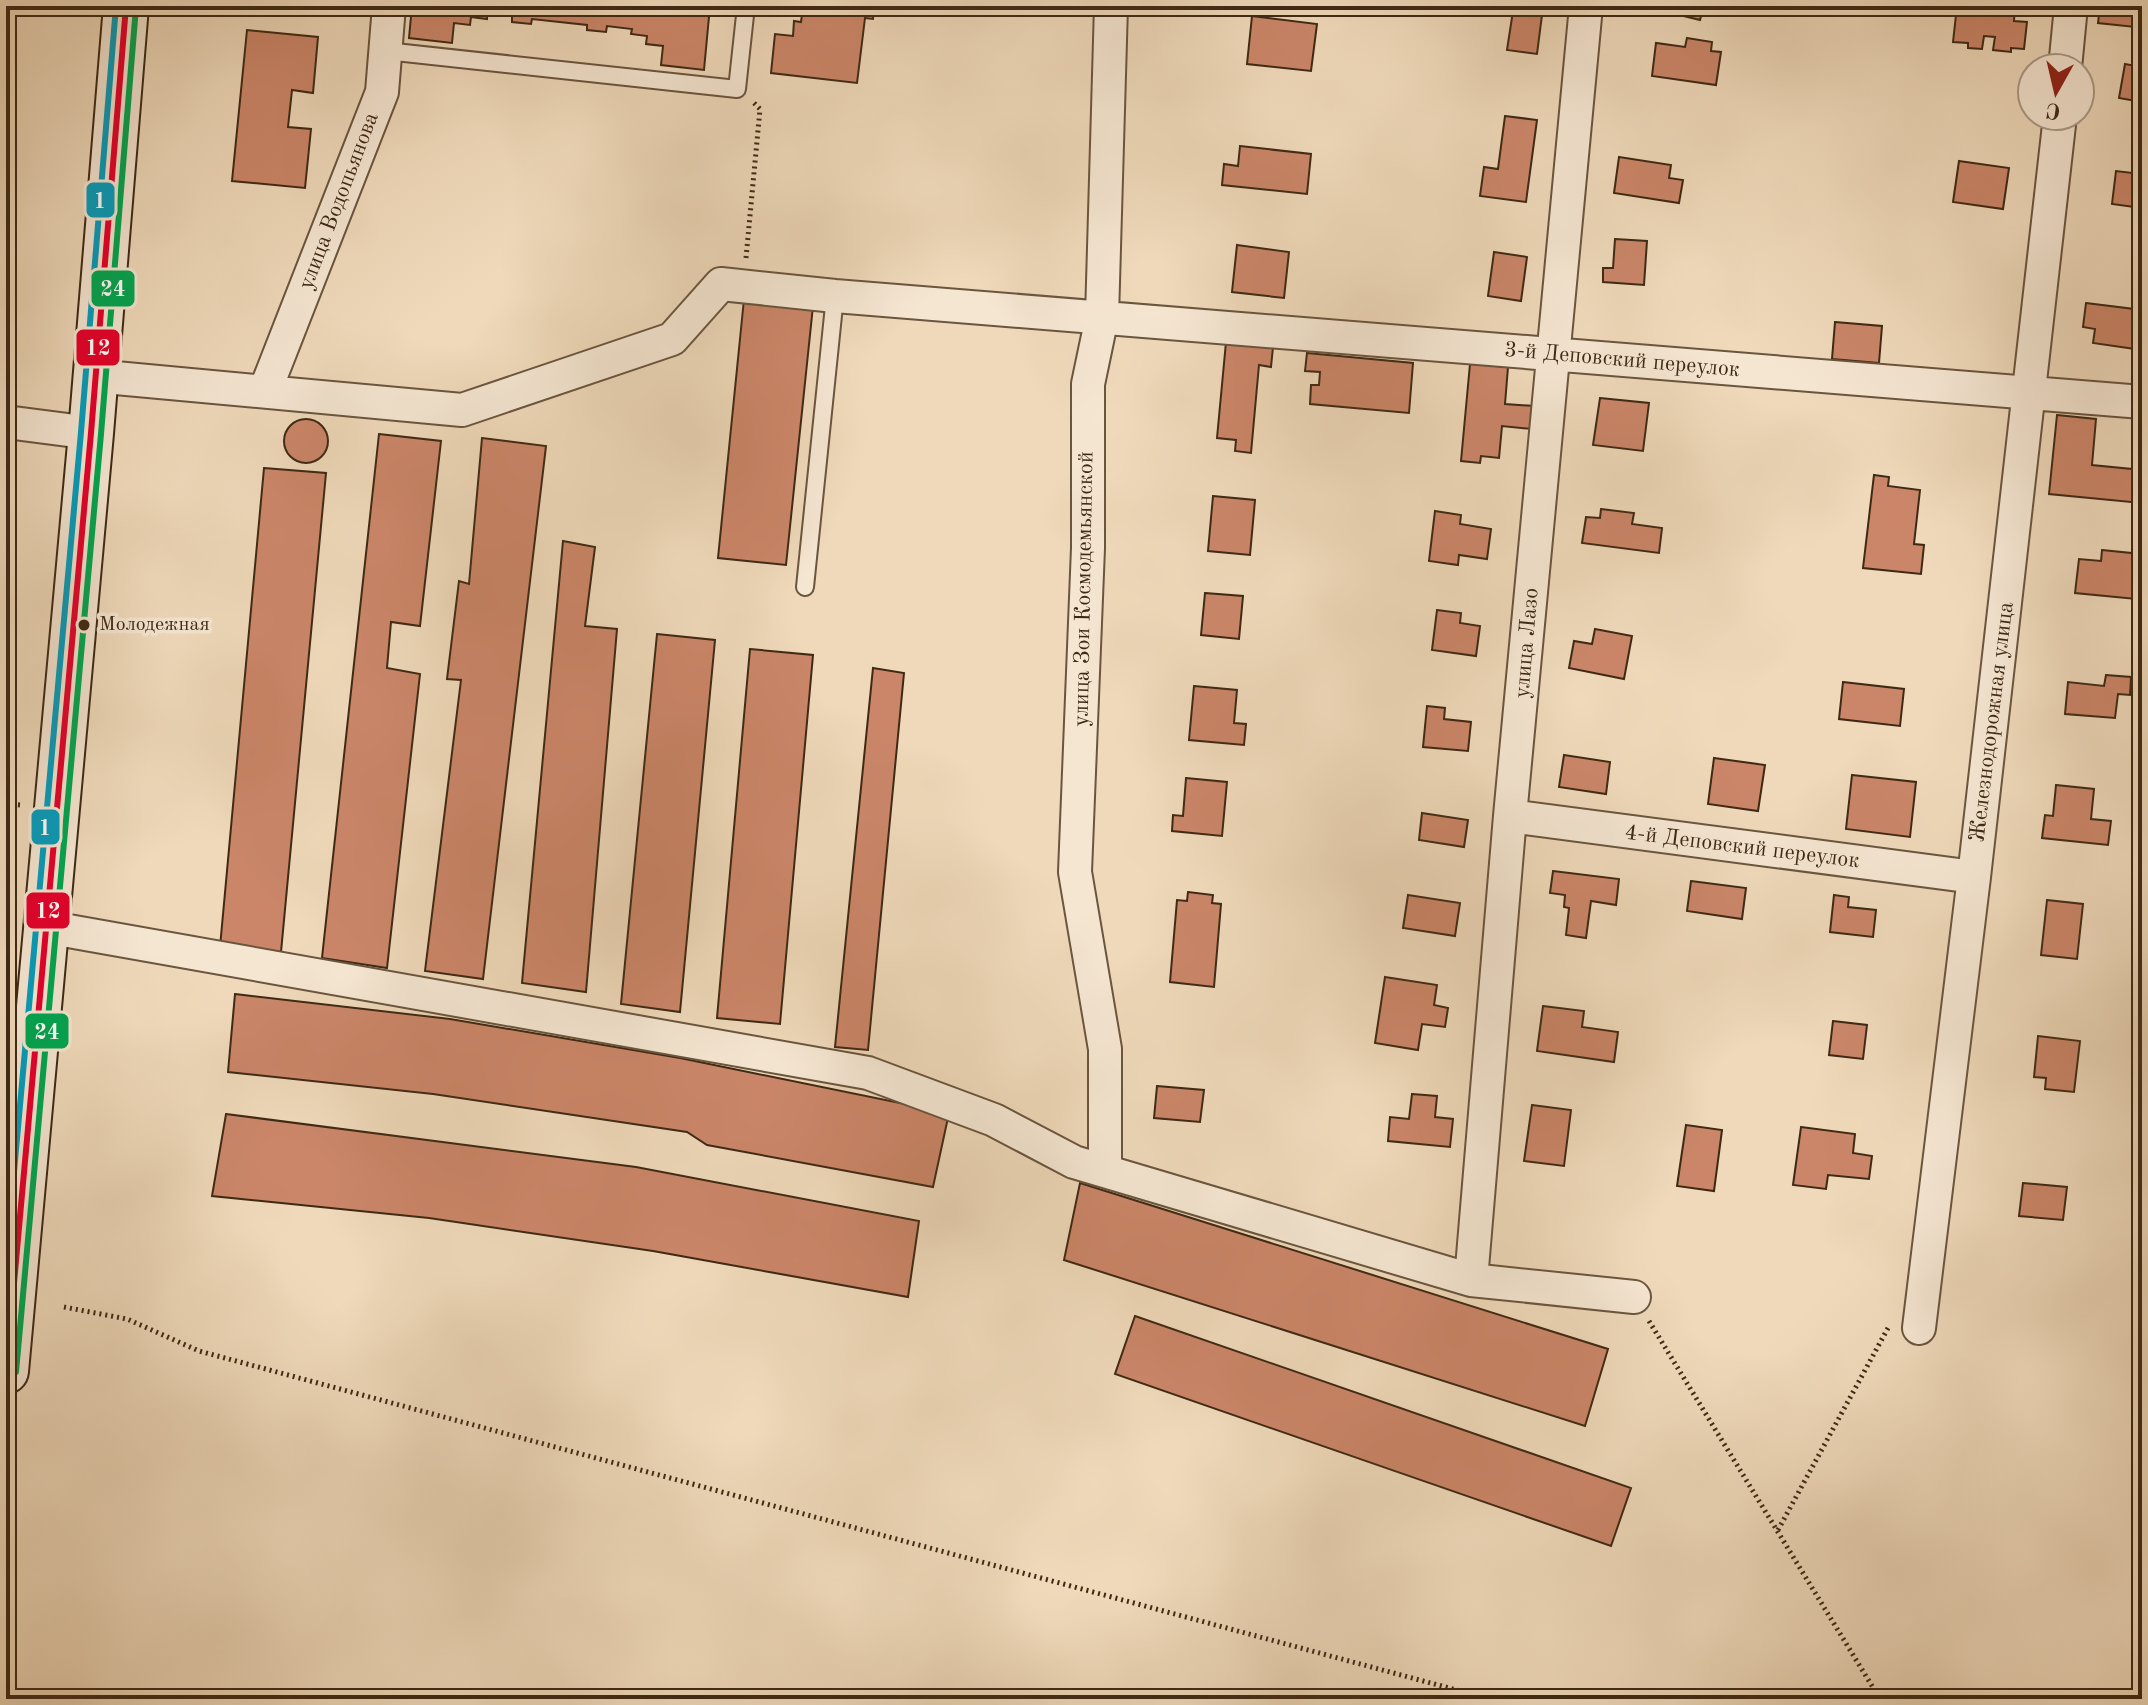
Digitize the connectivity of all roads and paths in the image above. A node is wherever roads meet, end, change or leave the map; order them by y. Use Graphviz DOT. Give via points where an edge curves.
graph roads {
  1 [pos="126,6"];
  2 [pos="389,6"];
  3 [pos="746,6"];
  4 [pos="1111,6"];
  5 [pos="1586,6"];
  6 [pos="2071,6"];
  7 [pos="386,51"];
  8 [pos="2067,52"];
  9 [pos="737,89"];
  10 [pos="2058,132"];
  11 [pos="743,287"];
  12 [pos="835,296"];
  13 [pos="1102,317"];
  14 [pos="1554,354"];
  15 [pos="94,376"];
  16 [pos="265,391"];
  17 [pos="2030,393"];
  18 [pos="2142,402"];
  19 [pos="6,422"];
  20 [pos="91,433"];
  21 [pos="805,587"];
  22 [pos="1510,816"];
  23 [pos="1974,877"];
  24 [pos="46,927"];
  25 [pos="1105,1170"];
  26 [pos="1471,1280"];
  27 [pos="1634,1297"];
  28 [pos="64,1307"];
  29 [pos="1919,1328"];
  30 [pos="6,1371"];
  31 [pos="1778,1531"];
  32 [pos="1490,1699"];
  33 [pos="1880,1699"];
  1 -- 15 [label="main road"];
  2 -- 7 [label="street, улица Водопьянова"];
  3 -- 9 [label="lane"];
  4 -- 13 [label="street, улица Зои Космодемьянской"];
  5 -- 14 [label="street, улица Лазо"];
  6 -- 8 [label="street"];
  7 -- 9 [label="lane"];
  7 -- 16 [label="street, улица Водопьянова" via="382,92"];
  9 -- 11 [label="path" via="760,109"];
  10 -- 17 [label="street, Железнодорожная улица"];
  11 -- 12 [label="street, 3-й Деповский переулок"];
  11 -- 16 [label="street" via="721,284 672,339 462,410"];
  12 -- 13 [label="street, 3-й Деповский переулок"];
  12 -- 21 [label="lane"];
  13 -- 14 [label="street, 3-й Деповский переулок"];
  13 -- 25 [label="street, улица Зои Космодемьянской" via="1088,384 1088,548 1075,872 1105,1049"];
  14 -- 17 [label="street, 3-й Деповский переулок"];
  14 -- 22 [label="street, улица Лазо"];
  15 -- 16 [label="street"];
  15 -- 20 [label="main road"];
  17 -- 18 [label="street, 3-й Деповский переулок"];
  17 -- 23 [label="street, Железнодорожная улица"];
  19 -- 20 [label="street"];
  20 -- 24 [label="main road"];
  22 -- 23 [label="street, 4-й Деповский переулок"];
  22 -- 26 [label="street, улица Лазо"];
  23 -- 29 [label="street, Железнодорожная улица"];
  24 -- 25 [label="street" via="868,1073 994,1120 1074,1162"];
  24 -- 30 [label="main road"];
  25 -- 26 [label="street"];
  26 -- 27 [label="street"];
  27 -- 31 [label="path"];
  28 -- 32 [label="path" via="127,1319 199,1351"];
  29 -- 31 [label="path" via="1888,1328"];
  31 -- 33 [label="path"];
}
